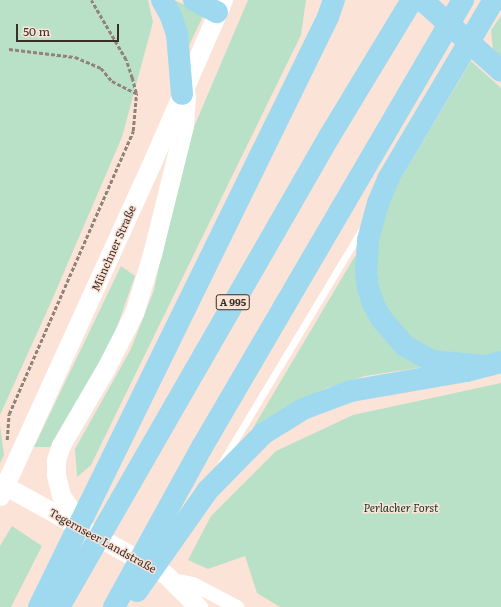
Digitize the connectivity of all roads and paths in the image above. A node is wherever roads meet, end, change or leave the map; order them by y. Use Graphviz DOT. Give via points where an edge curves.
graph roads {
  1 [pos="92,0"];
  2 [pos="162,0"];
  3 [pos="194,0"];
  4 [pos="334,0"];
  5 [pos="412,0"];
  6 [pos="422,0"];
  7 [pos="463,0"];
  8 [pos="494,0"];
  9 [pos="220,6"];
  10 [pos="9,49"];
  11 [pos="501,71"];
  12 [pos="184,88"];
  13 [pos="136,93"];
  14 [pos="378,203"];
  15 [pos="493,364"];
  16 [pos="7,442"];
  17 [pos="0,483"];
  18 [pos="208,490"];
  19 [pos="0,496"];
  20 [pos="83,528"];
  21 [pos="193,595"];
  22 [pos="39,607"];
  23 [pos="59,607"];
  24 [pos="114,607"];
  25 [pos="127,607"];
  26 [pos="237,607"];
  1 -- 13 [label="path" via="126,60"];
  2 -- 12 [label="highway" via="177,34"];
  3 -- 9 [label="highway"];
  4 -- 22 [label="highway"];
  5 -- 23 [label="highway, A 995" via="329,137"];
  6 -- 11 [label="highway"];
  7 -- 24 [label="highway" via="202,447"];
  8 -- 14 [label="highway" via="388,179"];
  9 -- 12 [label="main road, Münchner Straße"];
  10 -- 13 [label="path" via="75,57 101,68 112,81"];
  12 -- 19 [label="main road, Münchner Straße"];
  12 -- 20 [label="main road" via="184,126 152,254 134,313 106,368 61,445 56,460 56,475 60,489"];
  13 -- 16 [label="path" via="133,131 9,414"];
  14 -- 15 [label="highway" via="368,240 366,271 373,304 382,320 405,346 432,361"];
  14 -- 18 [label="lane" via="222,460"];
  15 -- 18 [label="highway" via="448,375 351,391 303,409 263,434"];
  17 -- 20 [label="main road, Tegernseer Landstraße"];
  18 -- 25 [label="highway"];
  20 -- 21 [label="main road, Tegernseer Landstraße" via="165,574"];
  21 -- 26 [label="street"];
}
